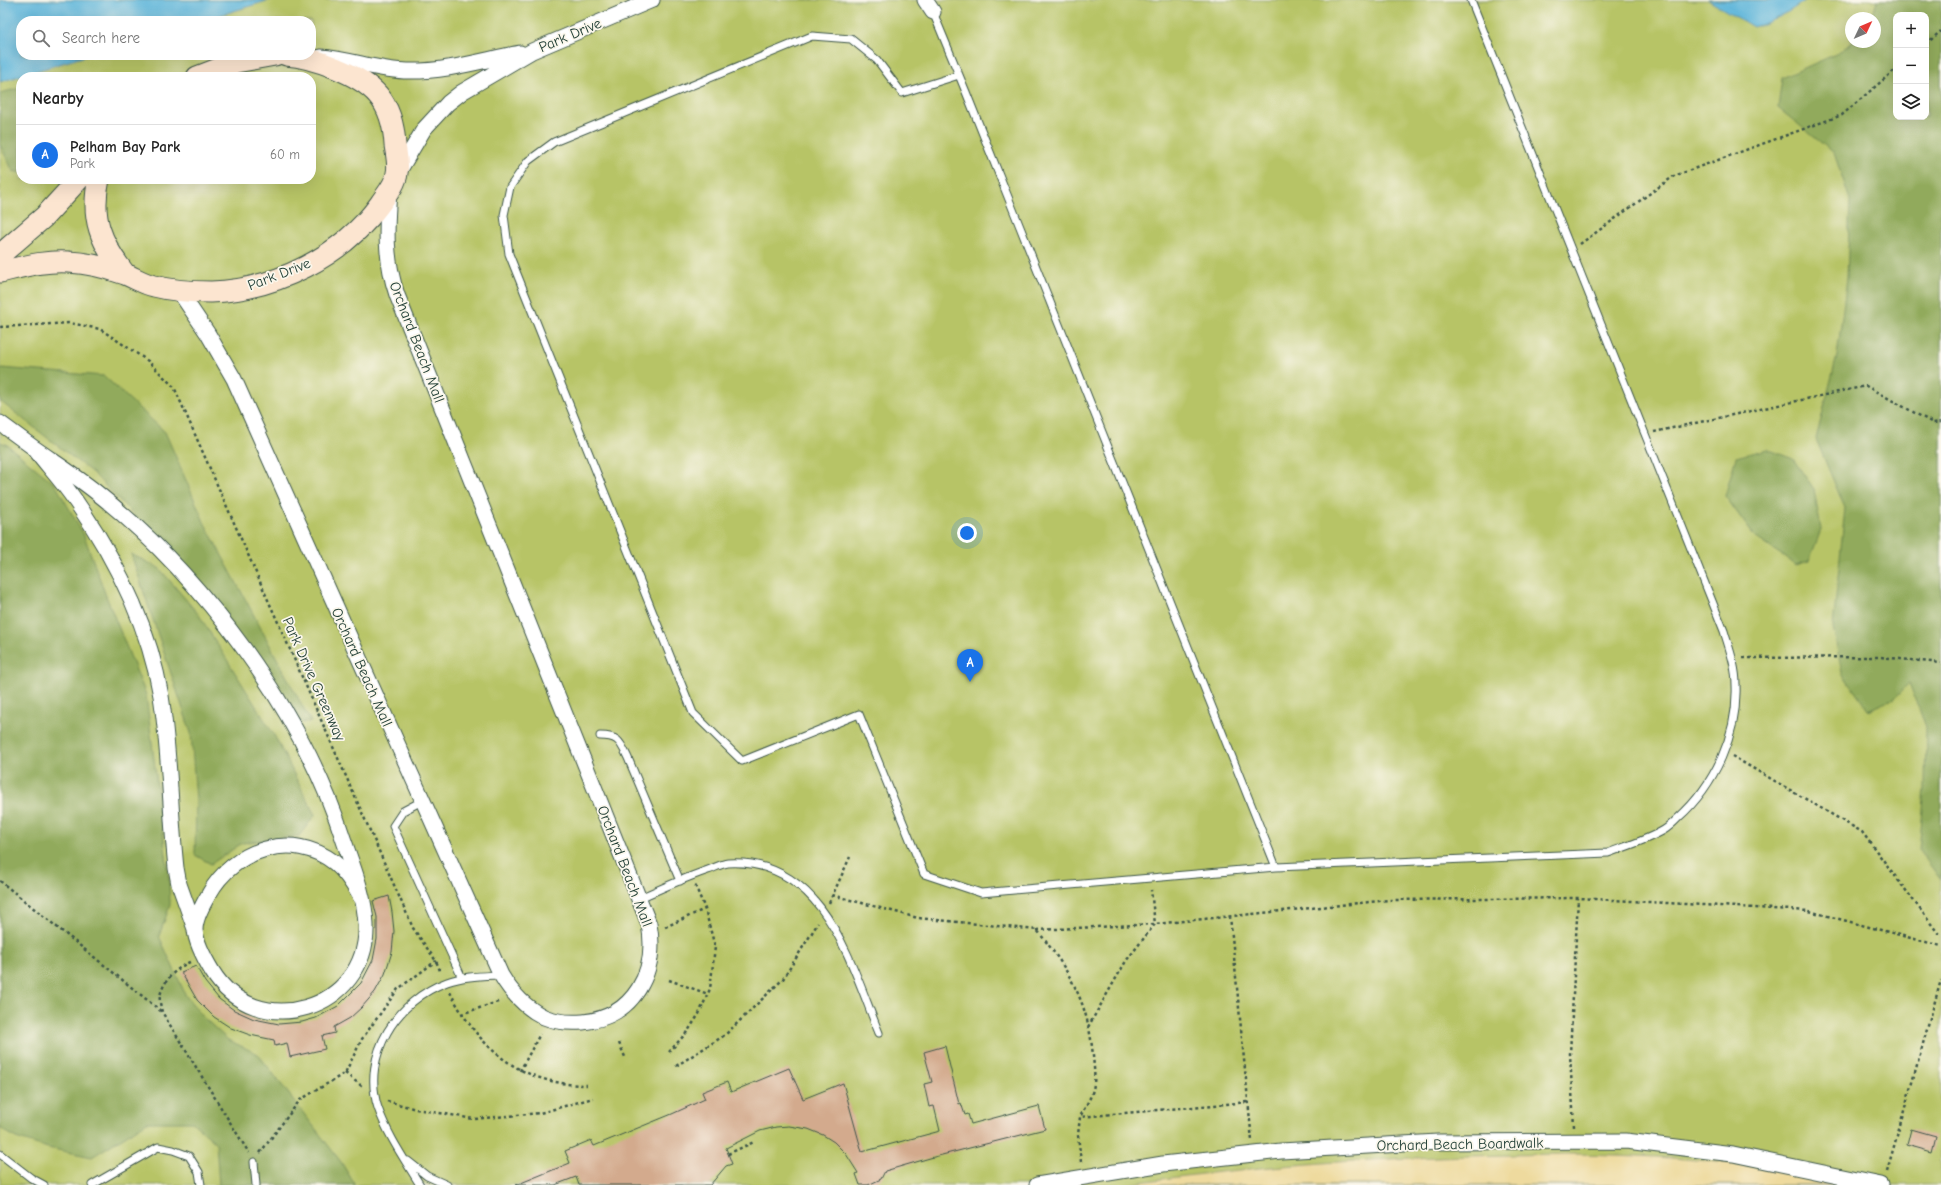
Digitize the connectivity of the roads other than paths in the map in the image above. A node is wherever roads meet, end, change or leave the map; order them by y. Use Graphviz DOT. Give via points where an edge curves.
graph roads {
  1 [pos="652,0"];
  2 [pos="1471,0"];
  3 [pos="928,6"];
  4 [pos="532,51"];
  5 [pos="316,57"];
  6 [pos="247,60"];
  7 [pos="304,60"];
  8 [pos="210,72"];
  9 [pos="959,75"];
  10 [pos="393,182"];
  11 [pos="74,184"];
  12 [pos="98,184"];
  13 [pos="0,255"];
  14 [pos="0,272"];
  15 [pos="125,274"];
  16 [pos="179,291"];
  17 [pos="0,423"];
  18 [pos="34,448"];
  19 [pos="600,736"];
  20 [pos="422,801"];
  21 [pos="1276,867"];
  22 [pos="680,881"];
  23 [pos="361,898"];
  24 [pos="640,898"];
  25 [pos="195,930"];
  26 [pos="501,975"];
  27 [pos="462,978"];
  28 [pos="879,1033"];
  29 [pos="0,1154"];
  30 [pos="403,1157"];
  31 [pos="254,1162"];
  32 [pos="1884,1179"];
  33 [pos="44,1185"];
  34 [pos="92,1185"];
  35 [pos="201,1185"];
  36 [pos="256,1185"];
  37 [pos="420,1185"];
  38 [pos="447,1185"];
  39 [pos="1037,1185"];
  1 -- 4 [label="street, Park Drive"];
  2 -- 21 [label="lane" via="1724,631 1736,685 1734,718 1725,751 1708,784 1689,808 1665,829 1634,844 1608,852"];
  3 -- 9 [label="lane"];
  4 -- 5 [label="street, Park Drive" via="441,69 406,72 338,58"];
  4 -- 10 [label="street, Park Drive" via="448,103 424,129"];
  6 -- 8 [label="street"];
  7 -- 10 [label="street, Park Drive" via="362,80 387,107 394,132"];
  9 -- 21 [label="lane"];
  9 -- 21 [label="lane" via="902,93 877,60 851,39 812,36 554,142 528,161 510,188 504,215 511,260 694,713 742,761 859,714 924,874 981,893"];
  10 -- 16 [label="street, Park Drive" via="366,222 327,254 297,271 264,283 228,291"];
  10 -- 24 [label="street, Orchard Beach Mall" via="387,248 397,295"];
  11 -- 13 [label="street" via="44,217"];
  12 -- 15 [label="street" via="95,210 97,221 104,242"];
  14 -- 15 [label="street, Park Drive" via="54,262 68,262"];
  15 -- 16 [label="street, Park Drive" via="153,286"];
  16 -- 20 [label="street, Orchard Beach Mall" via="234,379"];
  17 -- 18 [label="street"];
  18 -- 23 [label="street" via="96,491 137,528 181,572 242,646 292,726 322,784 341,831"];
  18 -- 25 [label="street" via="92,526 123,582 145,636 161,695 176,868"];
  19 -- 22 [label="lane" via="612,736 619,741"];
  20 -- 26 [label="street, Orchard Beach Mall"];
  20 -- 27 [label="lane" via="403,811 393,826"];
  22 -- 24 [label="lane"];
  22 -- 28 [label="lane" via="727,863 758,866 789,876 810,894 844,946"];
  23 -- 25 [label="street" via="344,871 324,856 300,848 274,848 247,855 226,871 206,900"];
  23 -- 25 [label="street" via="366,925 365,941 350,976 334,994 310,1007 285,1012 268,1011 254,1006 232,994 221,984 204,957"];
  24 -- 26 [label="street, Orchard Beach Mall" via="652,938 647,971 641,986 632,998 608,1016 577,1022 545,1017 525,1005"];
  26 -- 27 [label="lane"];
  27 -- 30 [label="lane" via="423,995 403,1011 380,1045 374,1065 378,1107 390,1136"];
  29 -- 33 [label="lane" via="30,1178"];
  30 -- 37 [label="lane"];
  30 -- 38 [label="lane" via="427,1176"];
  31 -- 36 [label="lane"];
  32 -- 39 [label="street, Orchard Beach Boardwalk" via="1733,1154 1626,1141 1574,1141 1438,1142 1281,1151 1163,1164"];
  34 -- 35 [label="lane" via="158,1147 189,1156 199,1172"];
}
